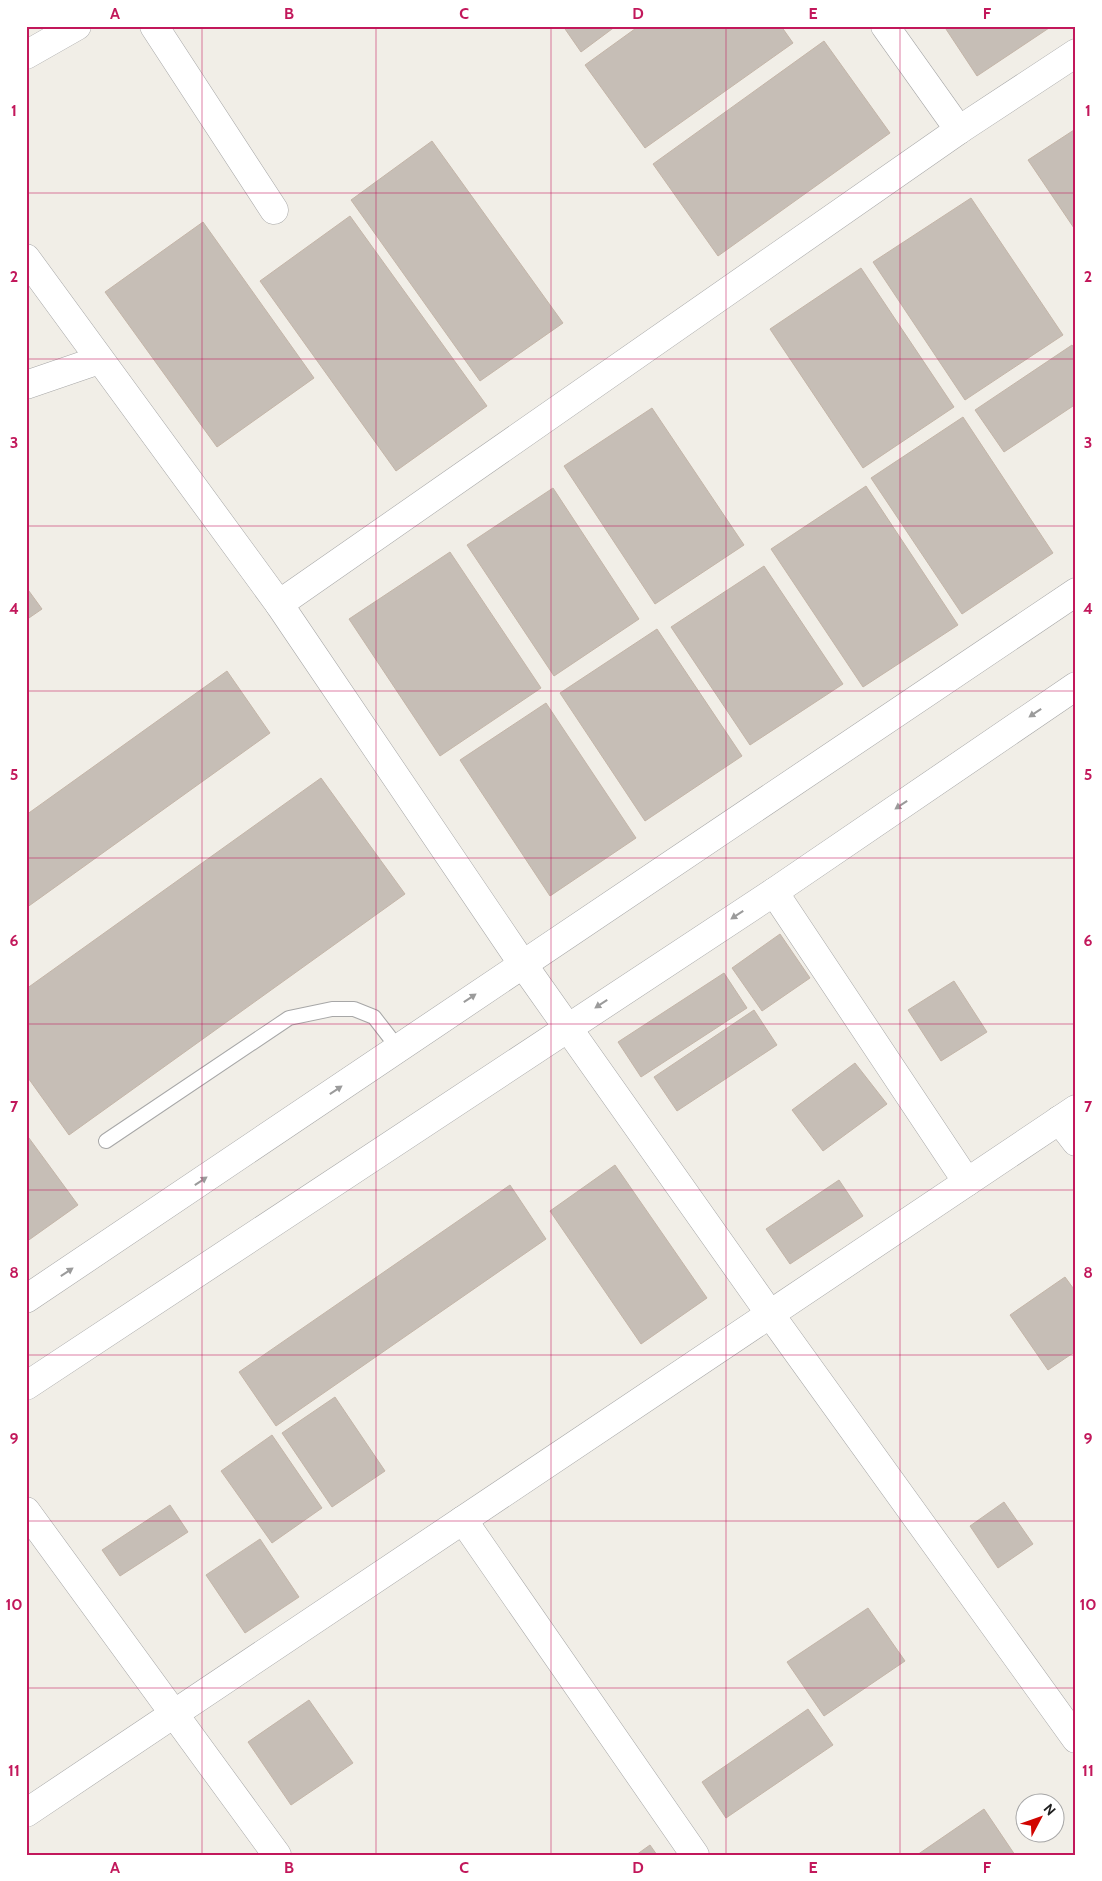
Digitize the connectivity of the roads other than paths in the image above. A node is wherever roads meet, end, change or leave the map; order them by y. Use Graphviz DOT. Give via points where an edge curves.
graph roads {
  1 [pos="77,26"];
  2 [pos="154,26"];
  3 [pos="885,26"];
  4 [pos="1076,53"];
  5 [pos="26,55"];
  6 [pos="959,130"];
  7 [pos="274,210"];
  8 [pos="26,258"];
  9 [pos="99,360"];
  10 [pos="26,385"];
  11 [pos="1076,592"];
  12 [pos="279,604"];
  13 [pos="1076,686"];
  14 [pos="774,892"];
  15 [pos="522,963"];
  16 [pos="568,1026"];
  17 [pos="398,1048"];
  18 [pos="1068,1114"];
  19 [pos="106,1141"];
  20 [pos="1076,1142"];
  21 [pos="967,1182"];
  22 [pos="26,1299"];
  23 [pos="770,1314"];
  24 [pos="26,1386"];
  25 [pos="26,1512"];
  26 [pos="463,1520"];
  27 [pos="175,1714"];
  28 [pos="1076,1739"];
  29 [pos="26,1814"];
  30 [pos="277,1855"];
  31 [pos="695,1855"];
  1 -- 5 [label="street"];
  2 -- 7 [label="street"];
  3 -- 6 [label="street"];
  4 -- 6 [label="street"];
  6 -- 12 [label="street"];
  8 -- 9 [label="street"];
  9 -- 10 [label="street"];
  9 -- 12 [label="street"];
  11 -- 15 [label="street"];
  12 -- 15 [label="street"];
  13 -- 14 [label="street, one-way"];
  14 -- 16 [label="street, one-way"];
  14 -- 21 [label="street"];
  15 -- 16 [label="street"];
  17 -- 15 [label="street, one-way"];
  16 -- 23 [label="street"];
  16 -- 24 [label="street"];
  17 -- 19 [label="lane" via="374,1017 354,1009 332,1009 289,1018"];
  22 -- 17 [label="street, one-way"];
  18 -- 20 [label="street"];
  18 -- 21 [label="street"];
  21 -- 23 [label="street"];
  23 -- 26 [label="street"];
  23 -- 28 [label="street"];
  25 -- 27 [label="street"];
  26 -- 27 [label="street"];
  26 -- 31 [label="street"];
  27 -- 29 [label="street"];
  27 -- 30 [label="street"];
}
